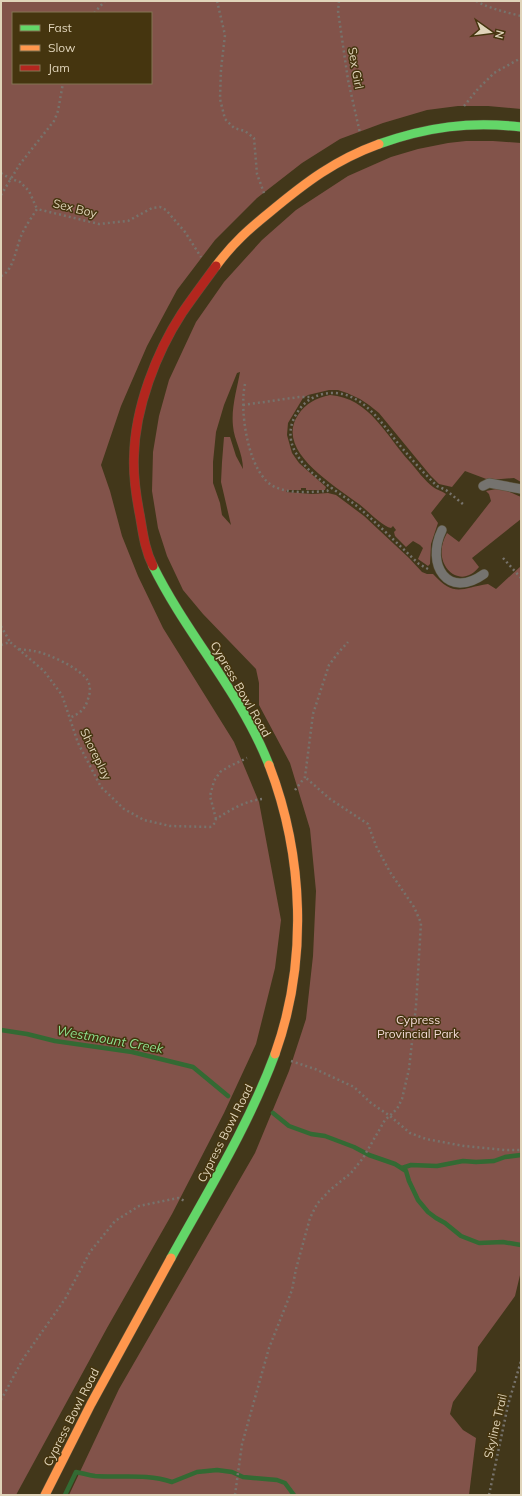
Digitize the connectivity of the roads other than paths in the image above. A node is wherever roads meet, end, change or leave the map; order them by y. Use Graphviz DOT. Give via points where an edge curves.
graph roads {
  1 [pos="521,127"];
  2 [pos="483,486"];
  3 [pos="521,489"];
  4 [pos="442,530"];
  5 [pos="484,574"];
  6 [pos="45,1495"];
  1 -- 6 [label="street, Cypress Bowl Road" via="506,124 462,124 421,130 379,143 333,164 285,199 240,237 180,316 159,358 142,406 133,453 137,502 147,555 181,615 252,728 280,796 289,831 298,905 295,970 290,999 274,1055 251,1113 107,1371"];
  2 -- 3 [label="lane" via="489,484"];
  4 -- 5 [label="lane" via="436,547 440,572 462,583"];
}
